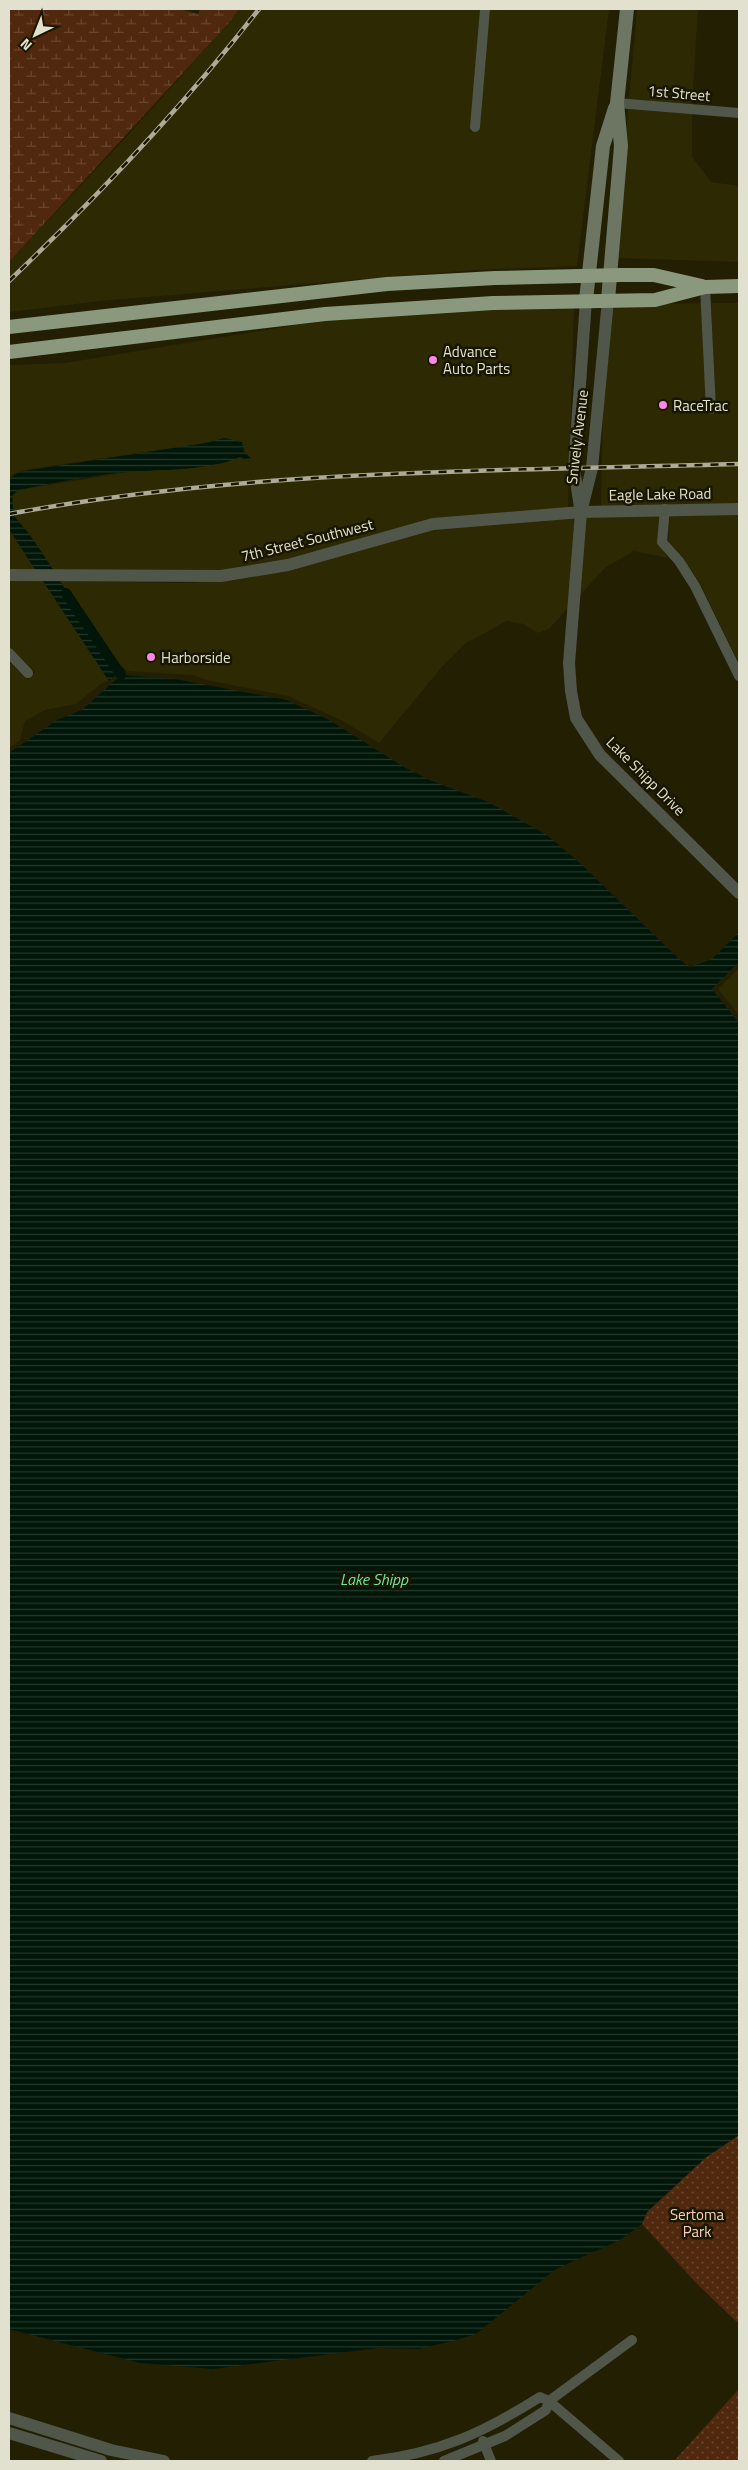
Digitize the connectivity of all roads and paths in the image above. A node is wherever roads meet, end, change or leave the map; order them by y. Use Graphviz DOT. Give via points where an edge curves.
graph roads {
  1 [pos="485,9"];
  2 [pos="627,9"];
  3 [pos="617,103"];
  4 [pos="739,113"];
  5 [pos="475,127"];
  6 [pos="610,275"];
  7 [pos="589,276"];
  8 [pos="739,286"];
  9 [pos="706,287"];
  10 [pos="586,300"];
  11 [pos="608,300"];
  12 [pos="9,327"];
  13 [pos="9,352"];
  14 [pos="711,409"];
  15 [pos="666,509"];
  16 [pos="739,509"];
  17 [pos="581,512"];
  18 [pos="14,575"];
  19 [pos="9,653"];
  20 [pos="28,672"];
  21 [pos="739,676"];
  22 [pos="738,890"];
  23 [pos="632,2340"];
  24 [pos="549,2401"];
  25 [pos="9,2418"];
  26 [pos="480,2432"];
  27 [pos="9,2434"];
  28 [pos="485,2446"];
  29 [pos="101,2461"];
  30 [pos="164,2461"];
  31 [pos="372,2461"];
  32 [pos="444,2461"];
  33 [pos="491,2461"];
  34 [pos="619,2461"];
  1 -- 5 [label="street"];
  2 -- 3 [label="main road, Snively Avenue"];
  3 -- 4 [label="street, 1st Street"];
  3 -- 6 [label="main road, Snively Avenue" via="621,146"];
  3 -- 7 [label="main road, Snively Avenue" via="603,146"];
  6 -- 7 [label="highway"];
  6 -- 9 [label="highway" via="654,275"];
  6 -- 11 [label="main road, Snively Avenue"];
  7 -- 10 [label="main road, Snively Avenue"];
  7 -- 12 [label="highway" via="387,284"];
  8 -- 9 [label="highway"];
  9 -- 11 [label="highway" via="656,300"];
  9 -- 14 [label="street"];
  10 -- 11 [label="highway"];
  10 -- 13 [label="highway" via="326,314"];
  10 -- 17 [label="street, Snively Avenue" via="574,469"];
  11 -- 17 [label="street, Snively Avenue" via="592,468"];
  15 -- 16 [label="street, Eagle Lake Road"];
  15 -- 17 [label="street, Eagle Lake Road"];
  15 -- 21 [label="street" via="662,542 696,586"];
  17 -- 18 [label="street, 7th Street Southwest" via="433,524 288,565 236,575 180,578"];
  17 -- 22 [label="street, Lake Shipp Drive" via="569,657 576,718 600,755"];
  19 -- 20 [label="street"];
  23 -- 24 [label="street"];
  24 -- 26 [label="street" via="540,2397"];
  24 -- 28 [label="street" via="546,2410"];
  24 -- 34 [label="street"];
  25 -- 30 [label="street" via="111,2450"];
  26 -- 28 [label="street"];
  26 -- 31 [label="street" via="430,2451"];
  27 -- 29 [label="street"];
  28 -- 32 [label="street"];
  28 -- 33 [label="street"];
}
